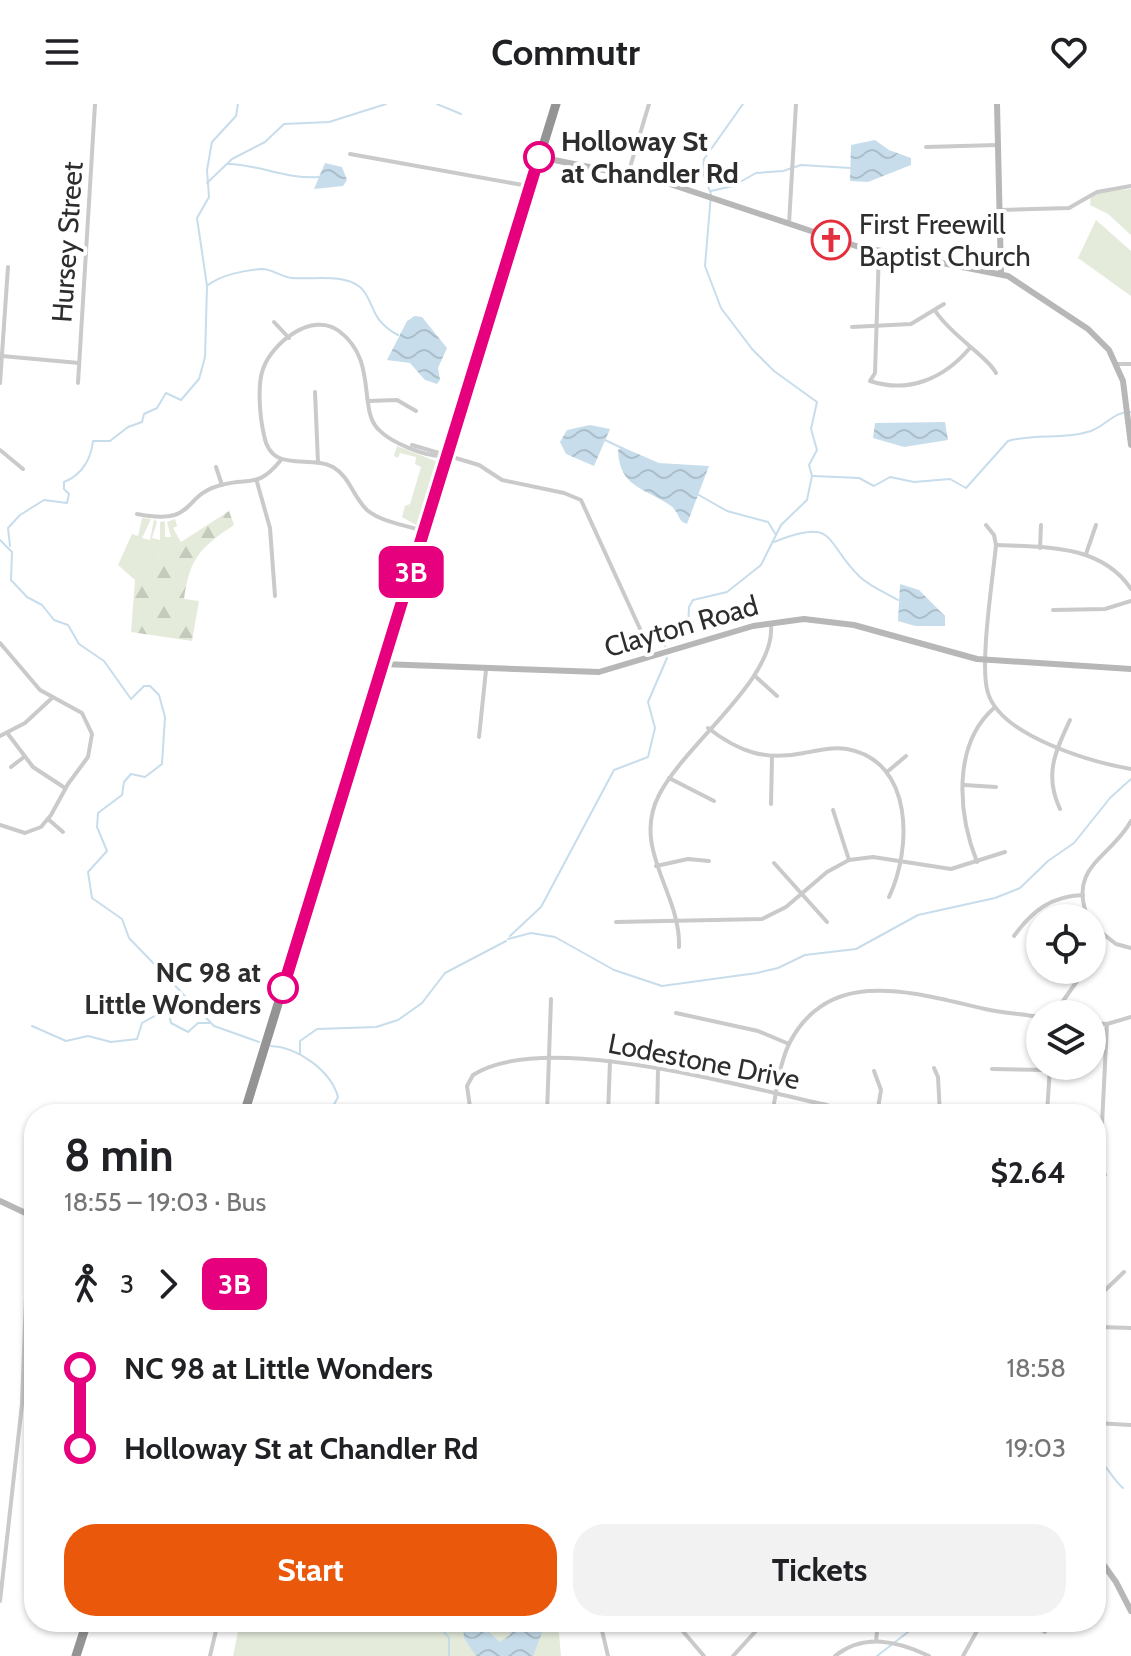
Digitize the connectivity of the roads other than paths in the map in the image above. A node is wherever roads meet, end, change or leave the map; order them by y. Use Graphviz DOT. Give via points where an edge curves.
graph roads {
  1 [pos="95,104"];
  2 [pos="556,104"];
  3 [pos="649,104"];
  4 [pos="796,104"];
  5 [pos="997,104"];
  6 [pos="997,145"];
  7 [pos="926,147"];
  8 [pos="350,154"];
  9 [pos="539,157"];
  10 [pos="628,174"];
  11 [pos="530,186"];
  12 [pos="1131,186"];
  13 [pos="998,210"];
  14 [pos="789,224"];
  15 [pos="879,251"];
  16 [pos="8,267"];
  17 [pos="1001,273"];
  18 [pos="3,295"];
  19 [pos="944,304"];
  20 [pos="936,312"];
  21 [pos="274,322"];
  22 [pos="852,327"];
  23 [pos="876,328"];
  24 [pos="289,338"];
  25 [pos="969,349"];
  26 [pos="1,356"];
  27 [pos="79,363"];
  28 [pos="1117,364"];
  29 [pos="1131,364"];
  30 [pos="996,373"];
  31 [pos="0,383"];
  32 [pos="78,383"];
  33 [pos="315,392"];
  34 [pos="368,401"];
  35 [pos="416,411"];
  36 [pos="1131,445"];
  37 [pos="0,450"];
  38 [pos="447,455"];
  39 [pos="281,460"];
  40 [pos="318,463"];
  41 [pos="216,467"];
  42 [pos="23,469"];
  43 [pos="257,482"];
  44 [pos="222,485"];
  45 [pos="137,514"];
  46 [pos="986,525"];
  47 [pos="1041,525"];
  48 [pos="1096,525"];
  49 [pos="423,531"];
  50 [pos="996,545"];
  51 [pos="1040,548"];
  52 [pos="1086,554"];
  53 [pos="1131,589"];
  54 [pos="275,596"];
  55 [pos="1131,601"];
  56 [pos="1053,610"];
  57 [pos="770,623"];
  58 [pos="0,643"];
  59 [pos="652,658"];
  60 [pos="986,660"];
  61 [pos="382,664"];
  62 [pos="1131,669"];
  63 [pos="486,670"];
  64 [pos="755,676"];
  65 [pos="777,696"];
  66 [pos="52,698"];
  67 [pos="994,708"];
  68 [pos="1070,720"];
  69 [pos="708,728"];
  70 [pos="8,734"];
  71 [pos="0,736"];
  72 [pos="479,737"];
  73 [pos="1057,747"];
  74 [pos="906,756"];
  75 [pos="24,757"];
  76 [pos="772,757"];
  77 [pos="11,767"];
  78 [pos="1131,769"];
  79 [pos="887,772"];
  80 [pos="669,778"];
  81 [pos="964,785"];
  82 [pos="996,787"];
  83 [pos="65,788"];
  84 [pos="714,801"];
  85 [pos="771,804"];
  86 [pos="1060,809"];
  87 [pos="833,810"];
  88 [pos="48,819"];
  89 [pos="1131,821"];
  90 [pos="0,825"];
  91 [pos="63,832"];
  92 [pos="1005,852"];
  93 [pos="849,860"];
  94 [pos="709,861"];
  95 [pos="899,861"];
  96 [pos="977,862"];
  97 [pos="774,863"];
  98 [pos="656,866"];
  99 [pos="804,893"];
  100 [pos="1083,895"];
  101 [pos="889,897"];
  102 [pos="1085,904"];
  103 [pos="679,920"];
  104 [pos="616,922"];
  105 [pos="827,922"];
  106 [pos="1014,936"];
  107 [pos="1106,937"];
  108 [pos="679,947"];
  109 [pos="1131,948"];
  110 [pos="551,999"];
  111 [pos="676,1013"];
  112 [pos="1026,1015"];
  113 [pos="1131,1017"];
  114 [pos="1107,1024"];
  115 [pos="789,1044"];
  116 [pos="549,1059"];
  117 [pos="610,1061"];
  118 [pos="934,1068"];
  119 [pos="1026,1068"];
  120 [pos="992,1069"];
  121 [pos="658,1070"];
  122 [pos="874,1071"];
  123 [pos="1049,1080"];
  124 [pos="776,1094"];
  125 [pos="247,1104"];
  126 [pos="470,1104"];
  127 [pos="547,1104"];
  128 [pos="608,1104"];
  129 [pos="657,1104"];
  130 [pos="774,1104"];
  131 [pos="813,1104"];
  132 [pos="879,1104"];
  133 [pos="939,1104"];
  134 [pos="1048,1104"];
  135 [pos="1101,1104"];
  136 [pos="0,1201"];
  137 [pos="24,1212"];
  138 [pos="1124,1272"];
  139 [pos="1106,1287"];
  140 [pos="1106,1327"];
  141 [pos="1131,1328"];
  142 [pos="24,1351"];
  143 [pos="1106,1424"];
  144 [pos="1131,1425"];
  145 [pos="1106,1568"];
  146 [pos="1128,1598"];
  147 [pos="0,1602"];
  148 [pos="6,1606"];
  149 [pos="1131,1611"];
  150 [pos="84,1632"];
  151 [pos="216,1632"];
  152 [pos="602,1632"];
  153 [pos="684,1632"];
  154 [pos="755,1632"];
  155 [pos="877,1632"];
  156 [pos="976,1632"];
  157 [pos="876,1641"];
  158 [pos="76,1656"];
  159 [pos="210,1656"];
  160 [pos="608,1656"];
  161 [pos="704,1656"];
  162 [pos="733,1656"];
  163 [pos="835,1656"];
  164 [pos="929,1656"];
  165 [pos="963,1656"];
  1 -- 27 [label="street, Hursey Street"];
  2 -- 9 [label="highway"];
  3 -- 10 [label="street"];
  4 -- 14 [label="street"];
  5 -- 6 [label="street"];
  6 -- 7 [label="street"];
  6 -- 13 [label="street"];
  8 -- 11 [label="street"];
  9 -- 10 [label="street"];
  9 -- 11 [label="highway"];
  10 -- 14 [label="street"];
  11 -- 38 [label="highway"];
  12 -- 13 [label="street" via="1097,192 1069,208"];
  13 -- 17 [label="street"];
  14 -- 15 [label="street"];
  15 -- 17 [label="street"];
  15 -- 23 [label="street"];
  16 -- 18 [label="street"];
  17 -- 28 [label="street" via="1088,329"];
  18 -- 26 [label="street"];
  19 -- 20 [label="street"];
  20 -- 23 [label="street" via="911,324"];
  20 -- 25 [label="street"];
  21 -- 24 [label="street"];
  22 -- 23 [label="street"];
  23 -- 25 [label="street" via="875,373 870,381 882,384 925,382 950,369"];
  24 -- 34 [label="street" via="316,324 341,333 365,368"];
  24 -- 39 [label="street" via="272,353 260,378 264,438"];
  25 -- 30 [label="street"];
  26 -- 27 [label="street"];
  26 -- 31 [label="street"];
  27 -- 32 [label="street, Hursey Street"];
  28 -- 29 [label="street"];
  28 -- 36 [label="street"];
  33 -- 40 [label="street"];
  34 -- 35 [label="street" via="397,400"];
  34 -- 38 [label="street" via="379,430 436,456"];
  37 -- 42 [label="street"];
  38 -- 49 [label="highway"];
  38 -- 59 [label="street" via="479,465 502,480 581,500"];
  39 -- 40 [label="street"];
  39 -- 43 [label="street"];
  40 -- 49 [label="street" via="342,473 367,510"];
  41 -- 44 [label="street"];
  43 -- 44 [label="street"];
  43 -- 54 [label="street" via="270,528"];
  44 -- 45 [label="street" via="179,515 162,519"];
  46 -- 50 [label="street"];
  47 -- 51 [label="street"];
  48 -- 52 [label="street"];
  49 -- 61 [label="highway"];
  50 -- 51 [label="street"];
  50 -- 60 [label="street"];
  51 -- 52 [label="street"];
  52 -- 53 [label="street" via="1110,566"];
  55 -- 56 [label="street" via="1105,609"];
  57 -- 59 [label="street, Clayton Road"];
  57 -- 60 [label="street, Clayton Road" via="832,621"];
  57 -- 64 [label="street" via="769,649"];
  58 -- 66 [label="street"];
  59 -- 63 [label="street, Clayton Road" via="592,673"];
  60 -- 62 [label="street, Clayton Road"];
  60 -- 67 [label="street" via="986,688"];
  61 -- 63 [label="street, Clayton Road"];
  61 -- 125 [label="highway"];
  63 -- 72 [label="street"];
  64 -- 65 [label="street"];
  64 -- 69 [label="street"];
  66 -- 70 [label="street"];
  66 -- 83 [label="street" via="76,708 92,734 88,757"];
  67 -- 73 [label="street"];
  67 -- 81 [label="street" via="970,739"];
  68 -- 73 [label="street"];
  69 -- 76 [label="street" via="734,747"];
  69 -- 80 [label="street"];
  70 -- 71 [label="street"];
  70 -- 75 [label="street"];
  73 -- 78 [label="street"];
  73 -- 86 [label="street" via="1050,780"];
  74 -- 79 [label="street"];
  75 -- 77 [label="street"];
  75 -- 83 [label="street"];
  76 -- 79 [label="street" via="843,749 868,756"];
  76 -- 85 [label="street"];
  79 -- 95 [label="street" via="902,803"];
  80 -- 84 [label="street"];
  80 -- 98 [label="street" via="651,823"];
  81 -- 82 [label="street"];
  81 -- 96 [label="street" via="963,819"];
  83 -- 88 [label="street"];
  87 -- 93 [label="street"];
  88 -- 90 [label="street" via="25,833"];
  88 -- 91 [label="street"];
  89 -- 100 [label="street" via="1092,866"];
  92 -- 96 [label="street"];
  93 -- 95 [label="street"];
  93 -- 99 [label="street"];
  94 -- 98 [label="street"];
  95 -- 96 [label="street" via="951,869"];
  95 -- 101 [label="street"];
  97 -- 99 [label="street"];
  98 -- 103 [label="street"];
  99 -- 103 [label="street" via="762,919"];
  99 -- 105 [label="street"];
  100 -- 102 [label="street"];
  100 -- 106 [label="street" via="1040,907"];
  103 -- 104 [label="street"];
  103 -- 108 [label="street"];
  107 -- 109 [label="street"];
  110 -- 116 [label="street"];
  111 -- 115 [label="street" via="758,1031"];
  112 -- 115 [label="street" via="915,991 862,992 825,1005 802,1023"];
  113 -- 114 [label="street"];
  114 -- 135 [label="street"];
  115 -- 124 [label="street"];
  116 -- 117 [label="street, Lodestone Drive"];
  116 -- 126 [label="street, Lodestone Drive" via="501,1065 473,1075 467,1086"];
  116 -- 127 [label="street"];
  117 -- 121 [label="street, Lodestone Drive"];
  117 -- 128 [label="street"];
  118 -- 133 [label="street"];
  119 -- 120 [label="street"];
  121 -- 124 [label="street, Lodestone Drive"];
  121 -- 129 [label="street"];
  122 -- 132 [label="street" via="881,1090"];
  123 -- 134 [label="street"];
  124 -- 130 [label="street"];
  124 -- 131 [label="street, Lodestone Drive"];
  136 -- 137 [label="street"];
  138 -- 139 [label="street"];
  140 -- 141 [label="street"];
  142 -- 147 [label="street"];
  143 -- 144 [label="street"];
  145 -- 146 [label="street"];
  146 -- 149 [label="street"];
  147 -- 148 [label="street"];
  150 -- 158 [label="highway"];
  151 -- 159 [label="street"];
  152 -- 160 [label="street"];
  153 -- 161 [label="street"];
  154 -- 162 [label="street"];
  155 -- 157 [label="street"];
  156 -- 165 [label="street"];
  157 -- 163 [label="street" via="853,1645"];
  157 -- 164 [label="street"];
}
